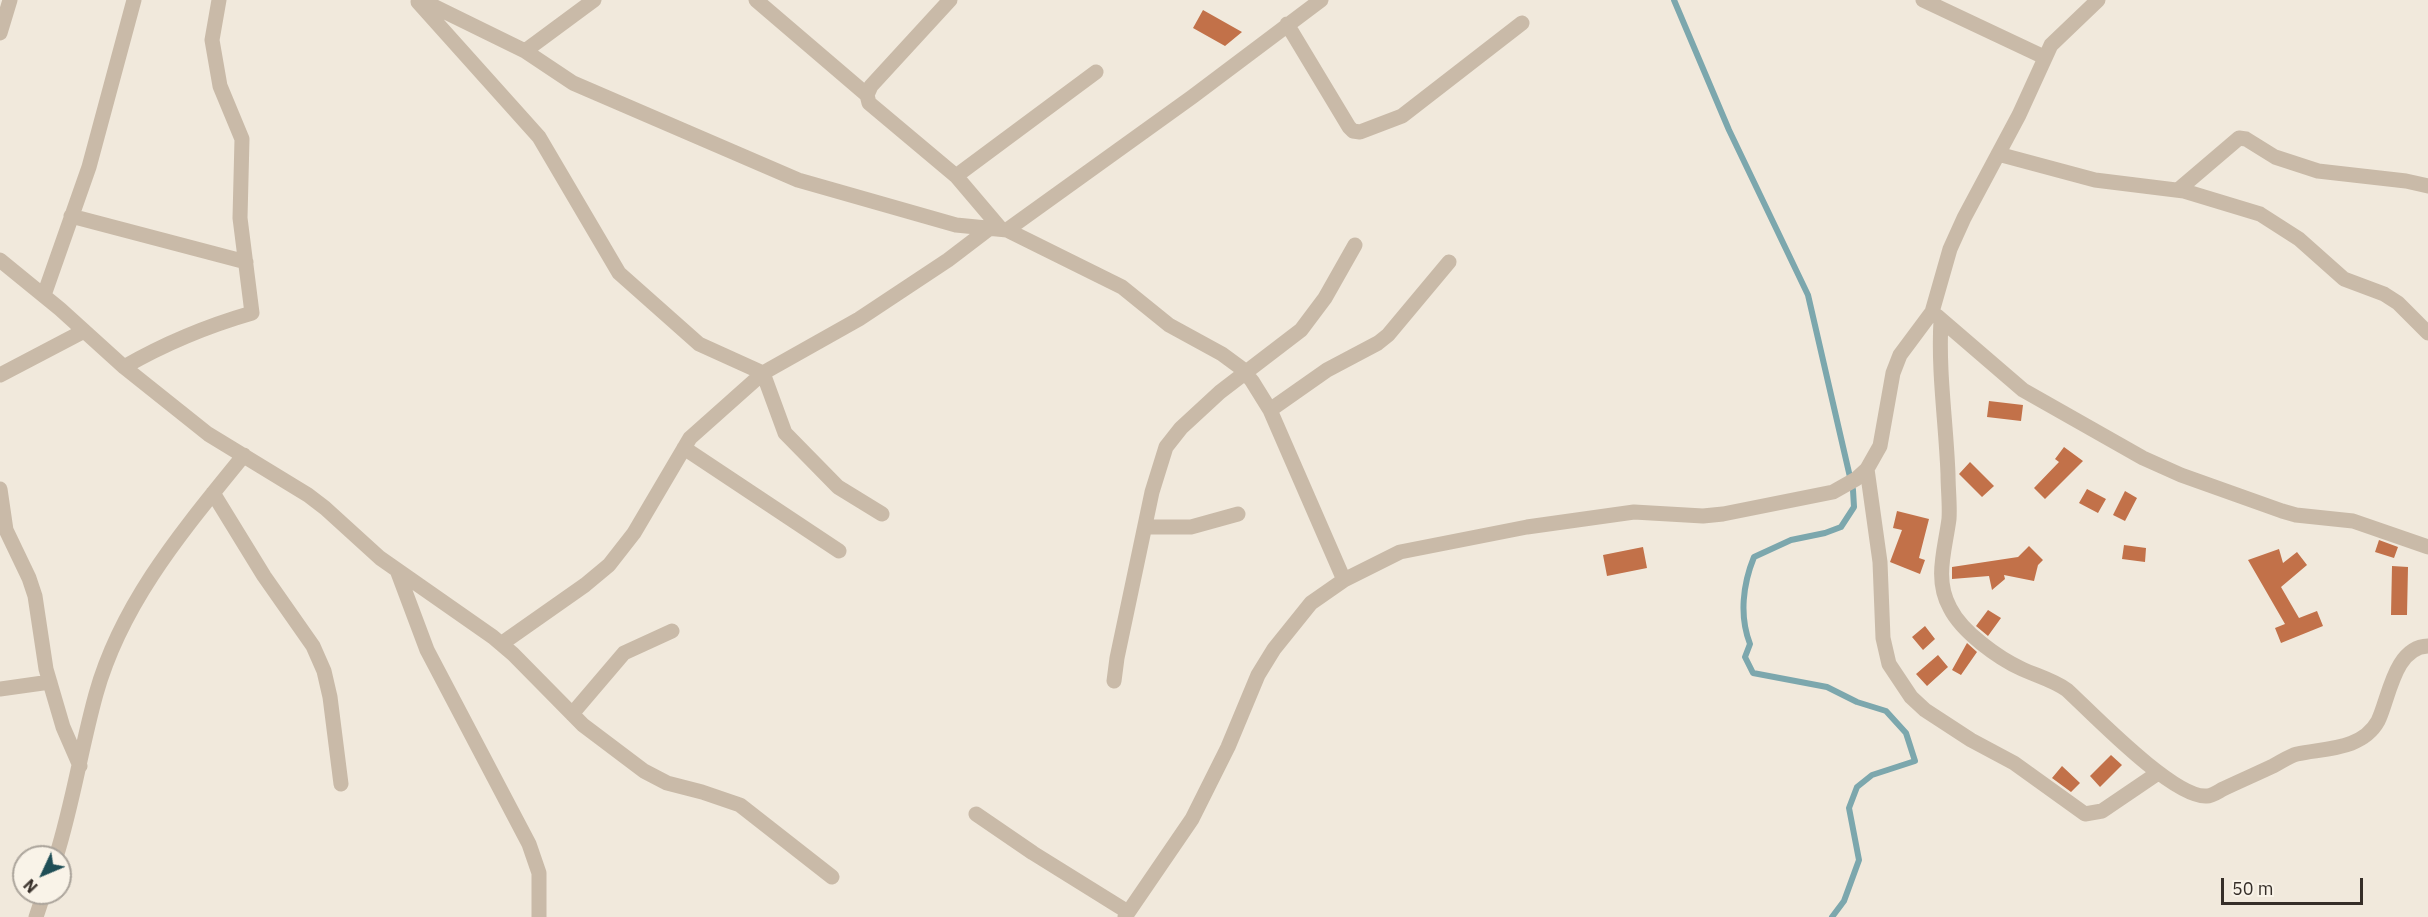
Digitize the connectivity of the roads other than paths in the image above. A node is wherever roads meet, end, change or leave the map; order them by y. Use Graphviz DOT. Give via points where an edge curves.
graph roads {
  1 [pos="10,0"];
  2 [pos="134,0"];
  3 [pos="219,0"];
  4 [pos="416,0"];
  5 [pos="421,0"];
  6 [pos="594,0"];
  7 [pos="756,0"];
  8 [pos="950,0"];
  9 [pos="1321,0"];
  10 [pos="1923,0"];
  11 [pos="2098,0"];
  12 [pos="1522,23"];
  13 [pos="1287,24"];
  14 [pos="0,33"];
  15 [pos="525,51"];
  16 [pos="2044,57"];
  17 [pos="1096,72"];
  18 [pos="867,95"];
  19 [pos="1998,154"];
  20 [pos="956,176"];
  21 [pos="2428,186"];
  22 [pos="2178,190"];
  23 [pos="71,216"];
  24 [pos="999,229"];
  25 [pos="1355,245"];
  26 [pos="0,260"];
  27 [pos="246,262"];
  28 [pos="1449,262"];
  29 [pos="44,295"];
  30 [pos="1936,316"];
  31 [pos="84,331"];
  32 [pos="2428,333"];
  33 [pos="124,367"];
  34 [pos="763,373"];
  35 [pos="1246,374"];
  36 [pos="0,375"];
  37 [pos="1270,410"];
  38 [pos="684,448"];
  39 [pos="244,455"];
  40 [pos="1867,469"];
  41 [pos="0,489"];
  42 [pos="213,493"];
  43 [pos="882,514"];
  44 [pos="1238,514"];
  45 [pos="1145,527"];
  46 [pos="2428,547"];
  47 [pos="839,551"];
  48 [pos="397,570"];
  49 [pos="1344,580"];
  50 [pos="672,631"];
  51 [pos="501,644"];
  52 [pos="2428,646"];
  53 [pos="1114,681"];
  54 [pos="50,682"];
  55 [pos="0,689"];
  56 [pos="572,714"];
  57 [pos="80,766"];
  58 [pos="2158,774"];
  59 [pos="341,784"];
  60 [pos="976,814"];
  61 [pos="60,845"];
  62 [pos="832,877"];
  63 [pos="1127,915"];
  64 [pos="539,917"];
  1 -- 14 [label="street"];
  2 -- 23 [label="street" via="89,167"];
  3 -- 27 [label="street" via="212,40 220,86 242,138 240,218"];
  4 -- 34 [label="street" via="540,137 619,273 699,344"];
  5 -- 15 [label="street"];
  6 -- 15 [label="street"];
  7 -- 18 [label="street"];
  8 -- 18 [label="street"];
  9 -- 13 [label="street"];
  10 -- 16 [label="street"];
  11 -- 16 [label="street" via="2051,45"];
  12 -- 13 [label="street" via="1402,116 1360,132 1348,127"];
  13 -- 24 [label="street" via="1192,97"];
  15 -- 24 [label="street" via="573,83 798,180 956,225"];
  16 -- 19 [label="street"];
  17 -- 20 [label="street"];
  18 -- 20 [label="street" via="869,103"];
  19 -- 22 [label="street" via="2095,180"];
  19 -- 30 [label="street" via="1950,249"];
  20 -- 24 [label="street"];
  21 -- 22 [label="street" via="2318,171 2282,160 2239,138"];
  22 -- 32 [label="street" via="2260,214 2299,239 2344,279 2398,303"];
  23 -- 27 [label="street"];
  23 -- 29 [label="street"];
  24 -- 34 [label="street" via="859,319"];
  24 -- 35 [label="street" via="1122,287 1169,325 1222,354"];
  25 -- 35 [label="street" via="1325,298 1301,330"];
  26 -- 29 [label="street"];
  27 -- 33 [label="street" via="252,313 158,348"];
  28 -- 37 [label="street" via="1388,336 1327,370"];
  29 -- 31 [label="street"];
  30 -- 40 [label="street" via="1900,355 1880,446"];
  30 -- 46 [label="street" via="2023,390 2153,462 2283,511 2353,520"];
  30 -- 58 [label="street" via="1949,518 1940,564 1950,609 1994,654 2067,690"];
  31 -- 33 [label="street"];
  31 -- 36 [label="street"];
  33 -- 39 [label="street" via="208,434"];
  34 -- 38 [label="street" via="690,438"];
  34 -- 43 [label="street" via="785,433 838,487"];
  35 -- 37 [label="street"];
  35 -- 45 [label="street" via="1220,392 1166,447"];
  37 -- 49 [label="street"];
  38 -- 47 [label="street"];
  38 -- 51 [label="street" via="634,533 609,565"];
  39 -- 42 [label="street"];
  39 -- 48 [label="street" via="325,508"];
  40 -- 49 [label="street" via="1833,492 1723,514 1634,512 1527,527 1400,552"];
  40 -- 58 [label="street" via="1880,562 1882,638 1889,664 1911,697 2085,814 2102,811"];
  41 -- 54 [label="street" via="8,539 35,596"];
  42 -- 57 [label="street" via="171,545 137,598 96,693"];
  42 -- 59 [label="street" via="313,646 324,671"];
  44 -- 45 [label="street" via="1191,527"];
  45 -- 53 [label="street"];
  48 -- 51 [label="street"];
  48 -- 64 [label="street" via="427,650 529,844 539,873"];
  49 -- 63 [label="street" via="1311,603 1274,649 1258,675 1192,819"];
  50 -- 56 [label="street" via="624,653"];
  51 -- 56 [label="street"];
  52 -- 58 [label="street" via="2411,653 2398,669 2378,721 2349,746 2293,755 2206,796 2190,792"];
  54 -- 55 [label="street"];
  54 -- 57 [label="street"];
  56 -- 62 [label="street" via="644,771 667,783 740,805"];
  57 -- 61 [label="street"];
  60 -- 63 [label="street"];
}
